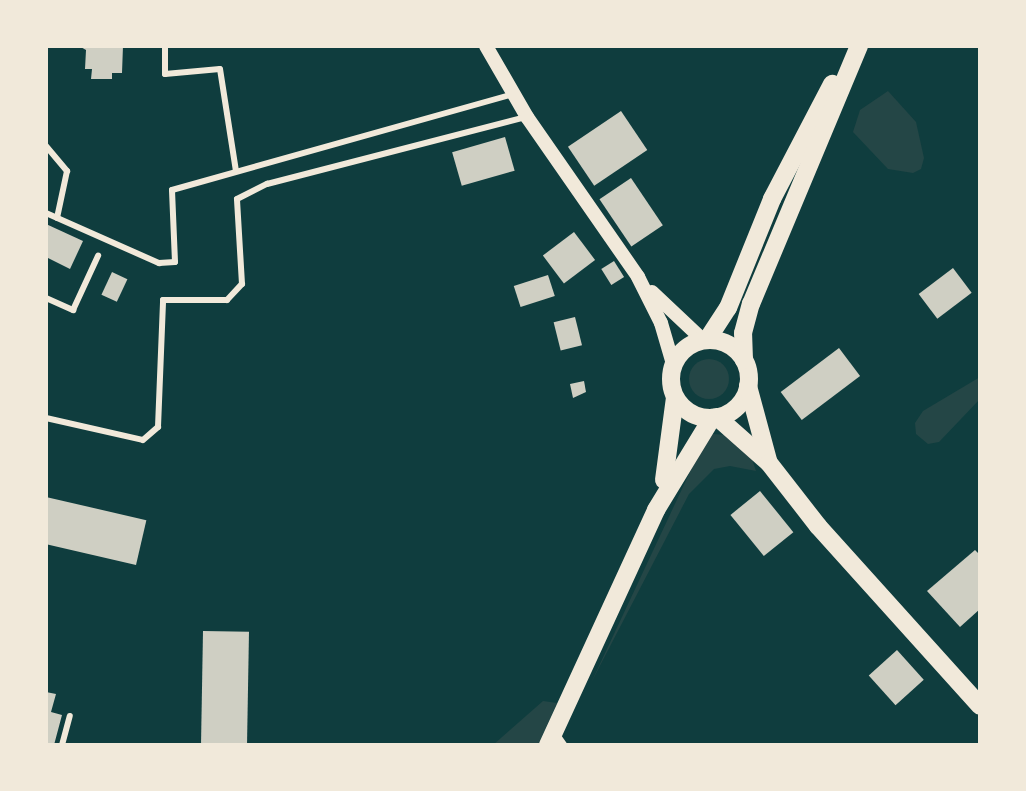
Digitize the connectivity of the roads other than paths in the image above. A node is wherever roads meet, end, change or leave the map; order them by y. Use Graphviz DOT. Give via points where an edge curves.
graph roads {
  1 [pos="165,46"];
  2 [pos="486,46"];
  3 [pos="852,46"];
  4 [pos="859,46"];
  5 [pos="513,94"];
  6 [pos="527,117"];
  7 [pos="46,146"];
  8 [pos="236,171"];
  9 [pos="46,213"];
  10 [pos="57,218"];
  11 [pos="98,256"];
  12 [pos="638,277"];
  13 [pos="46,298"];
  14 [pos="705,340"];
  15 [pos="744,360"];
  16 [pos="673,364"];
  17 [pos="748,386"];
  18 [pos="675,398"];
  19 [pos="46,418"];
  20 [pos="714,418"];
  21 [pos="769,463"];
  22 [pos="656,510"];
  23 [pos="980,706"];
  24 [pos="70,716"];
  25 [pos="555,740"];
  26 [pos="62,745"];
  1 -- 8 [label="lane" via="165,74 220,69"];
  2 -- 5 [label="street"];
  3 -- 14 [label="main road" via="772,199 728,308"];
  4 -- 15 [label="main road" via="754,297 743,333"];
  5 -- 6 [label="street"];
  5 -- 8 [label="lane"];
  6 -- 12 [label="street"];
  6 -- 19 [label="lane" via="267,184 237,199 242,284 227,300 163,300 158,427 143,440"];
  7 -- 10 [label="lane" via="67,171"];
  8 -- 10 [label="lane" via="172,190 175,262 159,263"];
  9 -- 10 [label="lane"];
  11 -- 13 [label="lane" via="73,310"];
  12 -- 14 [label="street"];
  12 -- 16 [label="street" via="661,323"];
  14 -- 15 [label="main road" via="729,344"];
  14 -- 16 [label="main road" via="685,348"];
  15 -- 17 [label="main road"];
  16 -- 18 [label="main road"];
  17 -- 20 [label="main road" via="734,410"];
  17 -- 21 [label="main road"];
  18 -- 20 [label="main road" via="691,413"];
  18 -- 22 [label="main road" via="670,460"];
  20 -- 21 [label="main road"];
  20 -- 22 [label="main road"];
  21 -- 23 [label="main road"];
  22 -- 25 [label="main road"];
  24 -- 26 [label="lane"];
}
